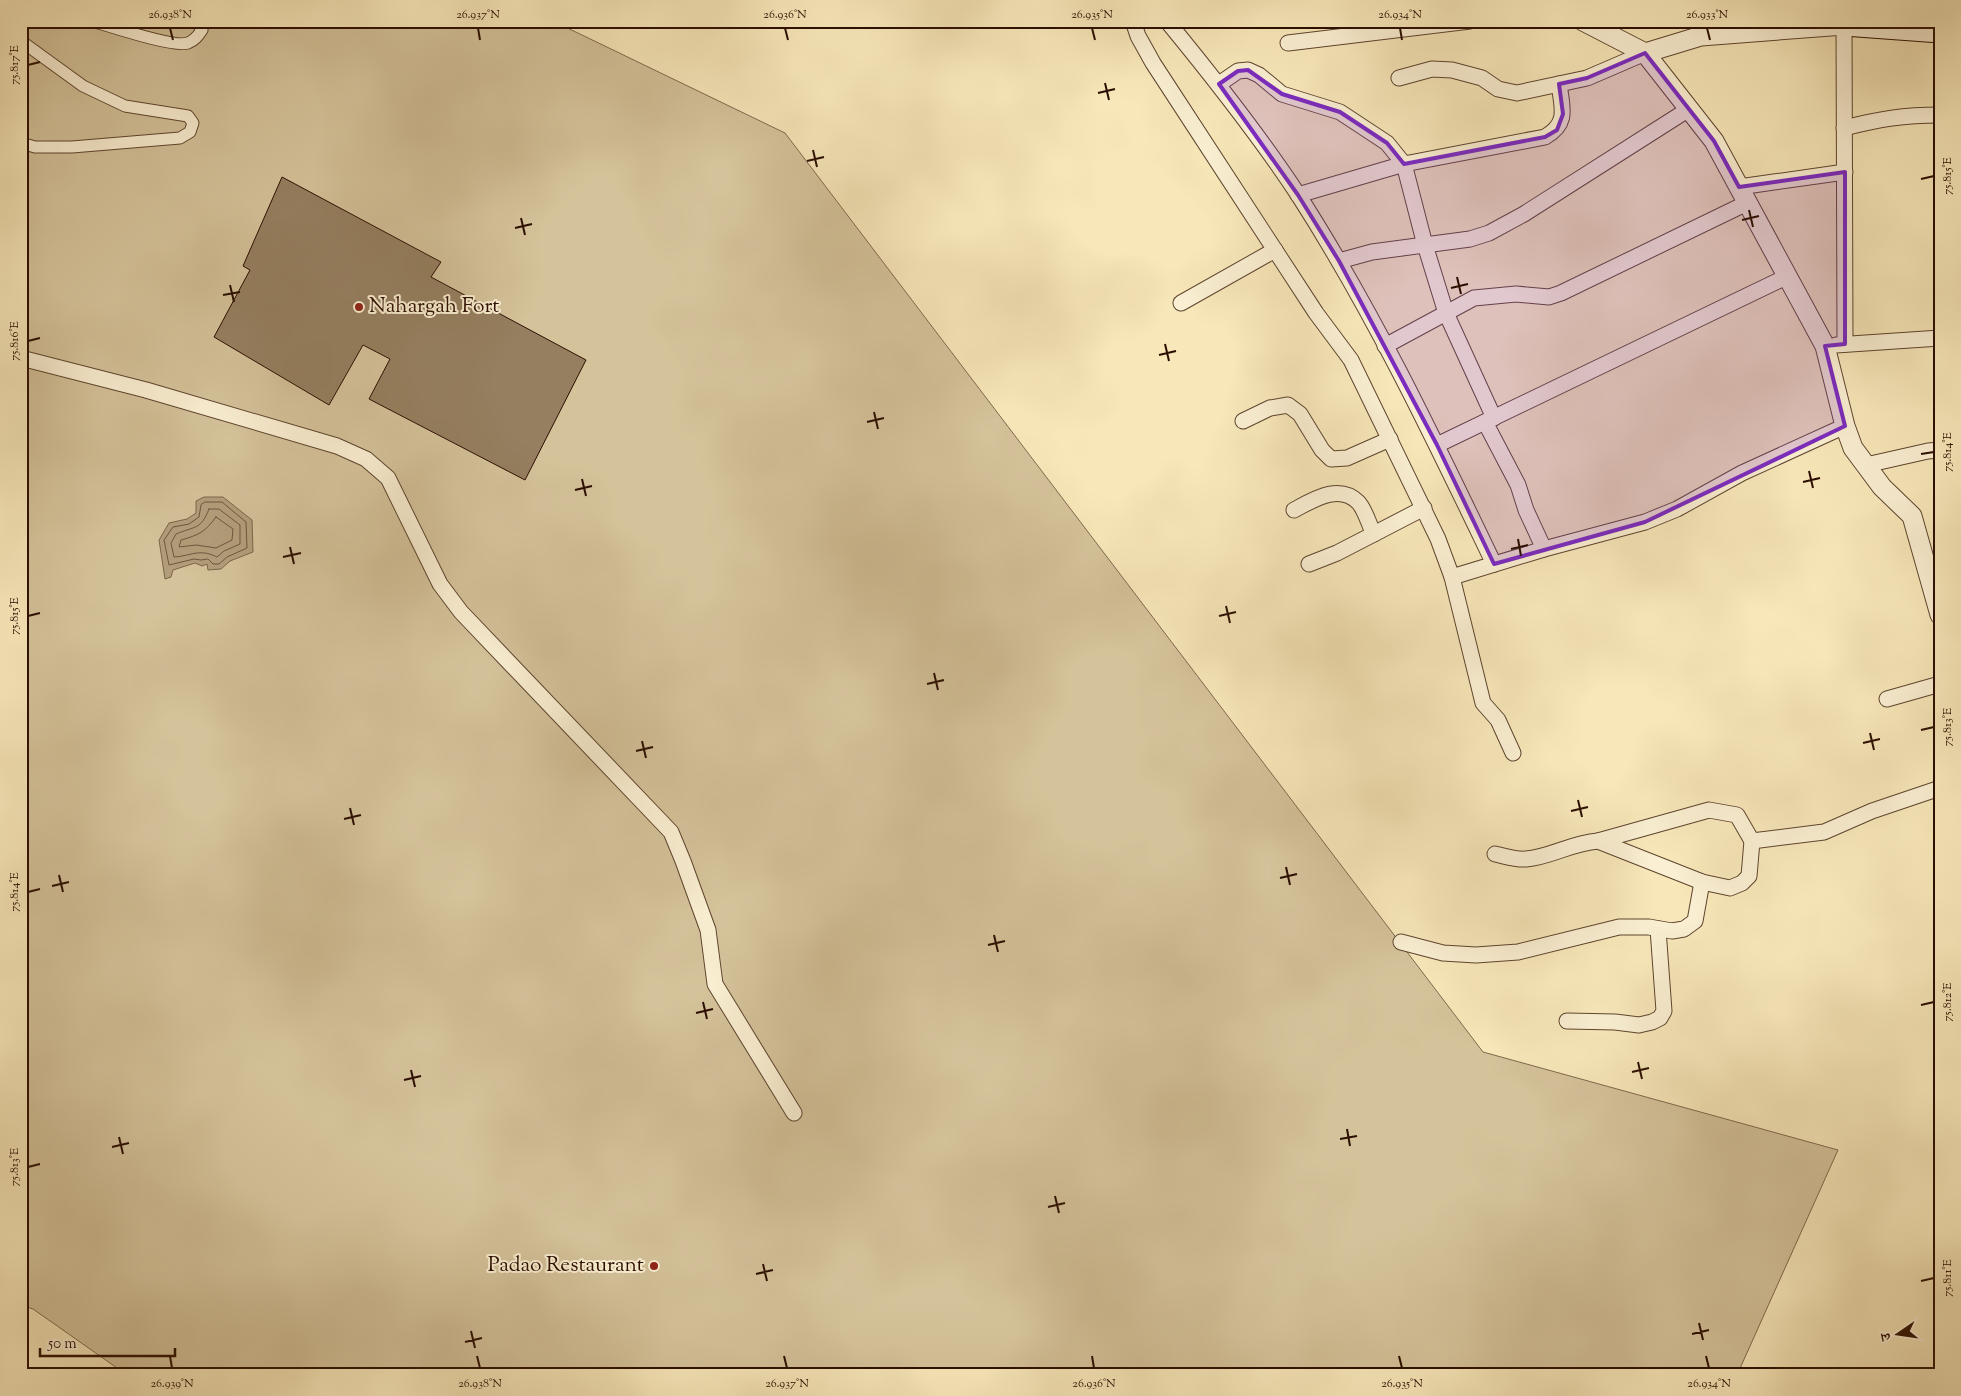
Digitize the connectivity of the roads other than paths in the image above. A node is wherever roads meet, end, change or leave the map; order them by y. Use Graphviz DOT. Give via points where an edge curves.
graph roads {
  1 [pos="92,21"];
  2 [pos="194,21"];
  3 [pos="1133,21"];
  4 [pos="1167,21"];
  5 [pos="1470,21"];
  6 [pos="1583,21"];
  7 [pos="1844,23"];
  8 [pos="1409,25"];
  9 [pos="1940,32"];
  10 [pos="21,41"];
  11 [pos="1288,43"];
  12 [pos="1645,53"];
  13 [pos="1398,78"];
  14 [pos="1219,84"];
  15 [pos="1559,84"];
  16 [pos="1688,109"];
  17 [pos="1940,115"];
  18 [pos="1844,128"];
  19 [pos="21,143"];
  20 [pos="1404,164"];
  21 [pos="1845,172"];
  22 [pos="1298,195"];
  23 [pos="1743,196"];
  24 [pos="1425,246"];
  25 [pos="1276,250"];
  26 [pos="1339,262"];
  27 [pos="1786,277"];
  28 [pos="1181,302"];
  29 [pos="1446,313"];
  30 [pos="1940,338"];
  31 [pos="1845,344"];
  32 [pos="1385,346"];
  33 [pos="1825,346"];
  34 [pos="21,358"];
  35 [pos="1490,420"];
  36 [pos="1243,421"];
  37 [pos="1845,426"];
  38 [pos="1390,439"];
  39 [pos="1437,445"];
  40 [pos="1940,450"];
  41 [pos="1866,465"];
  42 [pos="1424,508"];
  43 [pos="1294,510"];
  44 [pos="1374,534"];
  45 [pos="1544,549"];
  46 [pos="1308,564"];
  47 [pos="1494,564"];
  48 [pos="1934,573"];
  49 [pos="1452,577"];
  50 [pos="1940,615"];
  51 [pos="1940,684"];
  52 [pos="1887,699"];
  53 [pos="1514,753"];
  54 [pos="1940,788"];
  55 [pos="1752,840"];
  56 [pos="1598,841"];
  57 [pos="1495,854"];
  58 [pos="1702,882"];
  59 [pos="1658,929"];
  60 [pos="1401,942"];
  61 [pos="1567,1022"];
  62 [pos="794,1113"];
  1 -- 2 [label="street" via="186,44 202,30"];
  3 -- 25 [label="street" via="1153,63"];
  4 -- 14 [label="street"];
  5 -- 8 [label="street"];
  6 -- 12 [label="street"];
  7 -- 9 [label="main road"];
  7 -- 12 [label="street" via="1701,36"];
  7 -- 18 [label="street"];
  8 -- 11 [label="street"];
  10 -- 19 [label="street" via="83,86 125,106 188,116 193,124 190,132 180,138 72,147"];
  12 -- 15 [label="street" via="1587,78"];
  12 -- 16 [label="street"];
  13 -- 15 [label="street" via="1432,69 1452,70 1482,78 1498,89 1517,93"];
  14 -- 20 [label="street" via="1238,70 1259,74 1282,94 1340,112 1358,123 1388,143"];
  14 -- 22 [label="street"];
  15 -- 20 [label="street" via="1563,114 1557,130 1545,137"];
  16 -- 23 [label="street" via="1714,141"];
  16 -- 24 [label="street" via="1489,233"];
  17 -- 18 [label="street" via="1905,115"];
  18 -- 21 [label="street"];
  20 -- 22 [label="street"];
  20 -- 24 [label="street"];
  21 -- 23 [label="street"];
  21 -- 31 [label="street"];
  22 -- 26 [label="street"];
  23 -- 27 [label="street"];
  23 -- 29 [label="street" via="1561,293 1549,297 1516,294 1474,298"];
  24 -- 26 [label="street" via="1372,252"];
  24 -- 29 [label="street"];
  25 -- 28 [label="street"];
  25 -- 38 [label="street" via="1351,360"];
  26 -- 32 [label="street"];
  27 -- 33 [label="street"];
  27 -- 35 [label="street"];
  29 -- 32 [label="street"];
  29 -- 35 [label="street"];
  30 -- 31 [label="street"];
  31 -- 33 [label="street"];
  32 -- 39 [label="street"];
  33 -- 37 [label="street"];
  34 -- 62 [label="street" via="146,390 337,446 366,460 388,478 440,584 461,612 671,832 708,930 715,984"];
  35 -- 39 [label="street"];
  35 -- 45 [label="street"];
  36 -- 38 [label="street" via="1270,408 1288,405 1300,414 1331,459 1347,458"];
  37 -- 41 [label="street" via="1853,448"];
  37 -- 45 [label="street" via="1742,472 1677,509 1645,522"];
  38 -- 42 [label="street"];
  39 -- 47 [label="street"];
  40 -- 41 [label="street"];
  41 -- 48 [label="street" via="1882,487 1912,516"];
  42 -- 44 [label="street"];
  42 -- 49 [label="street"];
  43 -- 44 [label="street" via="1320,496 1333,493 1348,495 1359,503"];
  44 -- 46 [label="street"];
  45 -- 47 [label="street"];
  47 -- 49 [label="street"];
  48 -- 50 [label="street"];
  49 -- 53 [label="street" via="1483,703 1498,720"];
  51 -- 52 [label="street"];
  54 -- 55 [label="street" via="1872,810 1824,832"];
  55 -- 56 [label="street" via="1737,815 1709,810"];
  55 -- 58 [label="street" via="1749,876 1742,883 1730,888"];
  56 -- 57 [label="street" via="1582,842 1540,857 1524,859"];
  56 -- 58 [label="street"];
  58 -- 59 [label="street" via="1695,921 1672,931"];
  59 -- 60 [label="street" via="1619,927 1518,952 1476,955 1443,953"];
  59 -- 61 [label="street" via="1664,1011 1660,1018 1639,1025"];
}
